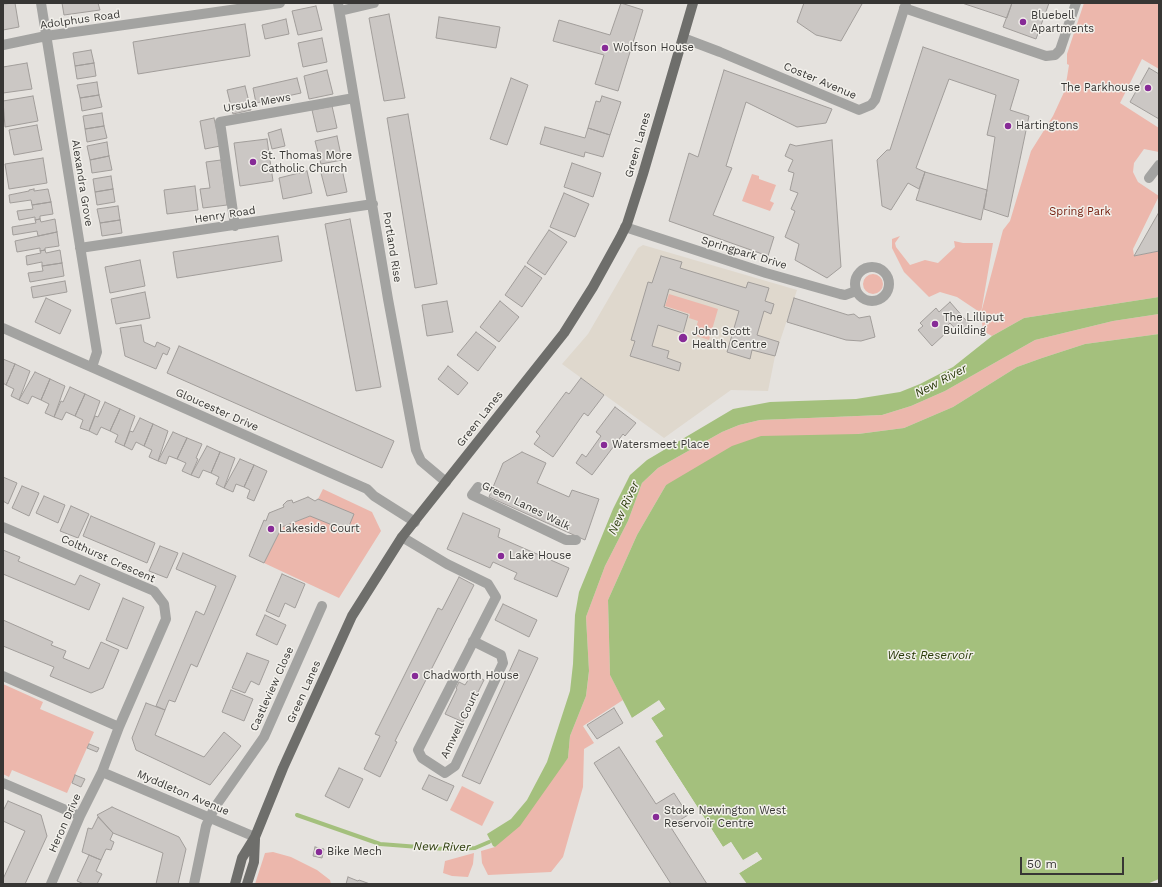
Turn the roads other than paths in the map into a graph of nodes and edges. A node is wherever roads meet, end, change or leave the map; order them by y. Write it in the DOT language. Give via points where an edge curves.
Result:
graph roads {
  1 [pos="40,3"];
  2 [pos="280,3"];
  3 [pos="374,3"];
  4 [pos="693,3"];
  5 [pos="1076,3"];
  6 [pos="905,6"];
  7 [pos="339,7"];
  8 [pos="46,36"];
  9 [pos="683,38"];
  10 [pos="3,45"];
  11 [pos="354,98"];
  12 [pos="1159,165"];
  13 [pos="1148,178"];
  14 [pos="373,204"];
  15 [pos="235,226"];
  16 [pos="625,227"];
  17 [pos="80,248"];
  18 [pos="856,291"];
  19 [pos="3,328"];
  20 [pos="92,367"];
  21 [pos="446,482"];
  22 [pos="478,487"];
  23 [pos="415,522"];
  24 [pos="3,527"];
  25 [pos="402,537"];
  26 [pos="576,540"];
  27 [pos="322,606"];
  28 [pos="473,641"];
  29 [pos="3,676"];
  30 [pos="119,727"];
  31 [pos="102,772"];
  32 [pos="3,782"];
  33 [pos="80,816"];
  34 [pos="210,817"];
  35 [pos="255,837"];
  36 [pos="51,884"];
  37 [pos="194,884"];
  38 [pos="235,884"];
  39 [pos="247,884"];
  1 -- 8 [label="street, Alexandra Grove"];
  2 -- 8 [label="street, Adolphus Road"];
  3 -- 7 [label="street"];
  4 -- 9 [label="main road, Green Lanes"];
  5 -- 6 [label="street" via="1060,50 1055,55 1046,56"];
  6 -- 9 [label="street, Coster Avenue" via="878,90 871,105 859,110"];
  7 -- 11 [label="street, Portland Rise"];
  8 -- 10 [label="street, Adolphus Road"];
  8 -- 17 [label="street, Alexandra Grove"];
  9 -- 16 [label="main road, Green Lanes"];
  11 -- 14 [label="street, Portland Rise"];
  11 -- 15 [label="street, Ursula Mews" via="220,122"];
  12 -- 13 [label="street"];
  14 -- 15 [label="street, Henry Road"];
  14 -- 21 [label="street, Portland Rise" via="416,450 421,461"];
  15 -- 17 [label="street, Henry Road"];
  16 -- 18 [label="street, Springpark Drive" via="840,294"];
  16 -- 21 [label="main road, Green Lanes" via="593,287 564,333"];
  17 -- 20 [label="street, Alexandra Grove" via="97,352"];
  19 -- 20 [label="street, Gloucester Drive"];
  20 -- 23 [label="street, Gloucester Drive" via="367,489"];
  21 -- 23 [label="main road, Green Lanes"];
  22 -- 26 [label="street, Green Lanes Walk" via="472,495 566,540"];
  23 -- 25 [label="main road, Green Lanes"];
  24 -- 30 [label="street, Colthurst Crescent" via="154,591 164,604 166,619"];
  25 -- 28 [label="street, Amwell Court" via="447,564 488,584 496,597"];
  25 -- 35 [label="main road, Green Lanes" via="352,616 283,768"];
  27 -- 34 [label="street, Castleview Close" via="264,737"];
  28 -- 28 [label="street, Amwell Court" via="418,750 422,758 445,773 455,766 503,663 501,655"];
  29 -- 30 [label="street"];
  30 -- 31 [label="street, Colthurst Crescent"];
  31 -- 33 [label="street, Heron Drive"];
  31 -- 34 [label="street, Myddleton Avenue"];
  32 -- 33 [label="street"];
  33 -- 36 [label="street, Heron Drive"];
  34 -- 35 [label="street, Myddleton Avenue"];
  34 -- 37 [label="street, Castleview Close"];
  35 -- 38 [label="main road, Green Lanes" via="242,858"];
  35 -- 39 [label="main road, Green Lanes" via="254,862"];
}
